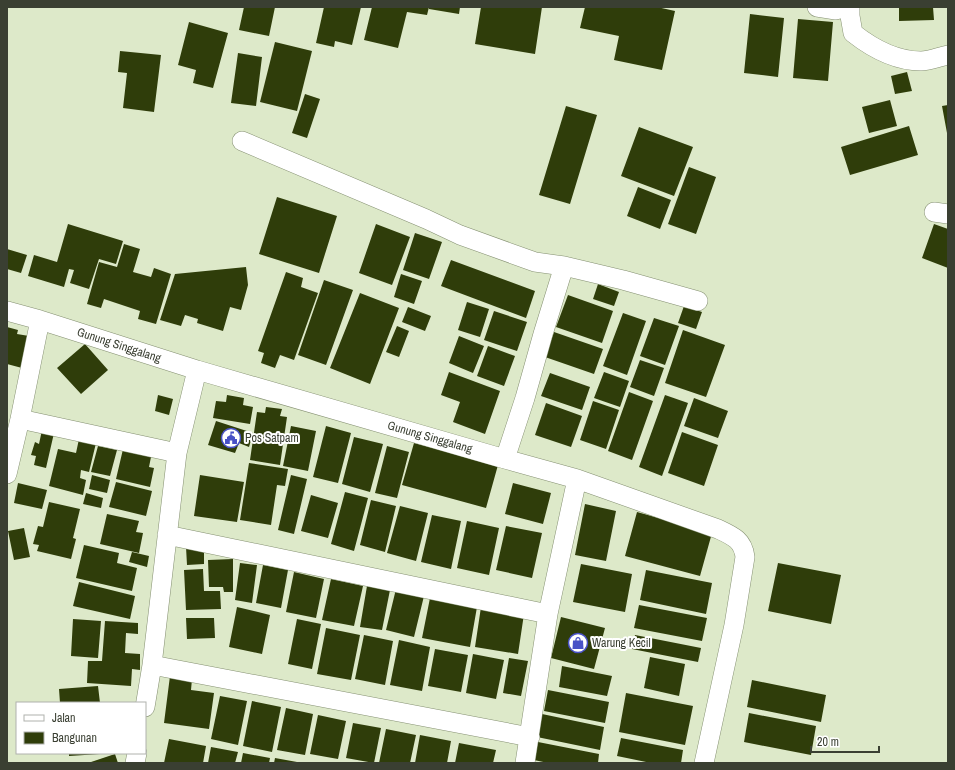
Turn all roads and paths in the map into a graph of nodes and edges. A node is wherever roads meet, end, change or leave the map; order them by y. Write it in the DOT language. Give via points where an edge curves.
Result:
graph roads {
  1 [pos="817,7"];
  2 [pos="846,7"];
  3 [pos="850,7"];
  4 [pos="948,56"];
  5 [pos="242,141"];
  6 [pos="564,266"];
  7 [pos="698,301"];
  8 [pos="7,311"];
  9 [pos="40,320"];
  10 [pos="197,370"];
  11 [pos="20,419"];
  12 [pos="177,453"];
  13 [pos="505,459"];
  14 [pos="7,474"];
  15 [pos="577,479"];
  16 [pos="167,535"];
  17 [pos="548,614"];
  18 [pos="152,665"];
  19 [pos="146,702"];
  20 [pos="530,737"];
  21 [pos="525,763"];
  22 [pos="704,763"];
  1 -- 2 [label="street" via="836,10"];
  3 -- 4 [label="street" via="853,33 884,53 922,62"];
  5 -- 6 [label="street" via="460,235 535,262"];
  6 -- 7 [label="street"];
  6 -- 13 [label="street"];
  8 -- 9 [label="street, Gunung Singgalang"];
  9 -- 10 [label="street, Gunung Singgalang"];
  9 -- 11 [label="street"];
  10 -- 12 [label="street"];
  10 -- 13 [label="street, Gunung Singgalang"];
  11 -- 12 [label="street"];
  11 -- 14 [label="street"];
  12 -- 16 [label="street"];
  13 -- 15 [label="street, Gunung Singgalang"];
  15 -- 17 [label="street"];
  15 -- 22 [label="street, Gunung Singgalang" via="718,529 736,538 744,548 745,557 734,625"];
  16 -- 17 [label="street"];
  16 -- 18 [label="street"];
  17 -- 20 [label="street"];
  18 -- 19 [label="street"];
  18 -- 20 [label="street"];
  20 -- 21 [label="street"];
}
